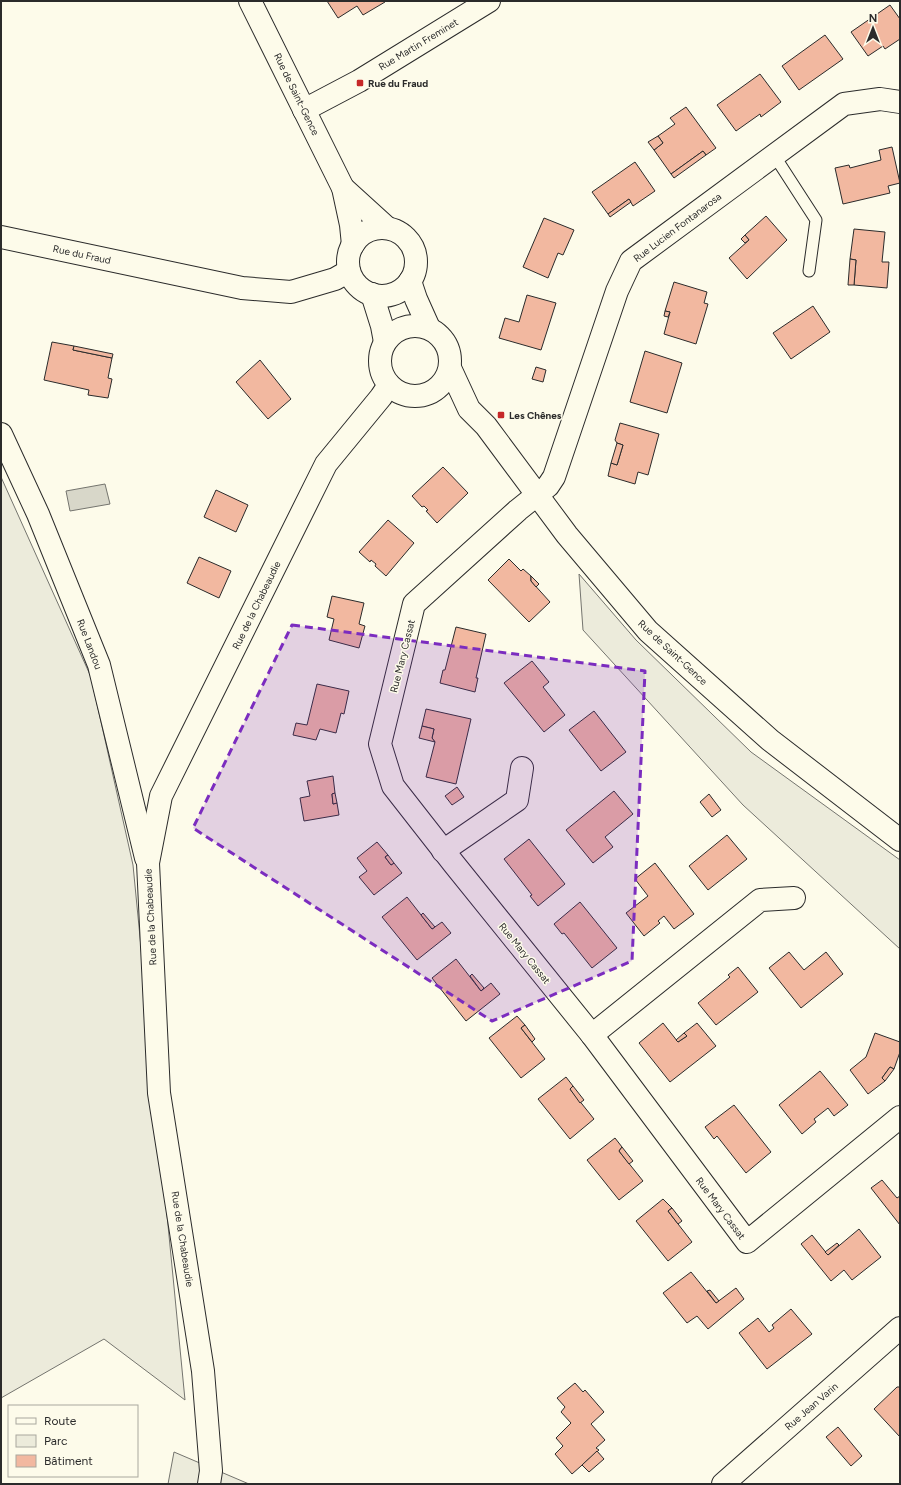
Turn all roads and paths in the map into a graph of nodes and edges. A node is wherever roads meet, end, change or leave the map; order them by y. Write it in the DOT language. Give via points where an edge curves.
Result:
graph roads {
  1 [pos="250,1"];
  2 [pos="489,1"];
  3 [pos="900,102"];
  4 [pos="304,110"];
  5 [pos="774,156"];
  6 [pos="343,188"];
  7 [pos="387,228"];
  8 [pos="1,238"];
  9 [pos="353,245"];
  10 [pos="349,271"];
  11 [pos="809,271"];
  12 [pos="410,281"];
  13 [pos="372,294"];
  14 [pos="429,328"];
  15 [pos="385,342"];
  16 [pos="450,368"];
  17 [pos="389,385"];
  18 [pos="425,394"];
  19 [pos="470,409"];
  20 [pos="1,434"];
  21 [pos="537,495"];
  22 [pos="522,768"];
  23 [pos="900,840"];
  24 [pos="443,852"];
  25 [pos="148,864"];
  26 [pos="794,898"];
  27 [pos="592,1035"];
  28 [pos="900,1117"];
  29 [pos="900,1328"];
  30 [pos="210,1484"];
  31 [pos="723,1484"];
  1 -- 4 [label="street, Rue de Saint-Gence"];
  2 -- 4 [label="street, Rue Martin Freminet" via="360,80"];
  3 -- 5 [label="street, Rue Lucien Fontanarosa" via="880,99 844,104"];
  4 -- 6 [label="street, Rue de Saint-Gence"];
  5 -- 11 [label="lane" via="816,220"];
  5 -- 21 [label="street, Rue Lucien Fontanarosa" via="631,261 617,290 554,477"];
  6 -- 7 [label="street, Rue de Saint-Gence"];
  6 -- 9 [label="street, Rue de Saint-Gence"];
  7 -- 9 [label="street" via="368,231"];
  7 -- 12 [label="street" via="398,231 408,238 414,248 415,271"];
  8 -- 10 [label="street, Rue du Fraud" via="242,288 291,292"];
  9 -- 10 [label="street" via="349,257"];
  10 -- 13 [label="street" via="354,281"];
  12 -- 13 [label="street" via="403,289 393,294"];
  12 -- 14 [label="street"];
  13 -- 15 [label="street"];
  14 -- 15 [label="street" via="416,325 404,327 393,333"];
  14 -- 16 [label="street" via="439,334 447,344"];
  15 -- 17 [label="street" via="380,364"];
  16 -- 18 [label="street" via="444,382"];
  16 -- 19 [label="street, Rue de Saint-Gence"];
  17 -- 18 [label="street" via="396,391 406,394"];
  17 -- 25 [label="street, Rue de la Chabeaudie" via="326,464 161,796"];
  18 -- 19 [label="street, Rue de Saint-Gence"];
  19 -- 21 [label="street, Rue de Saint-Gence" via="486,426"];
  20 -- 25 [label="street, Rue Landou" via="38,514 99,666"];
  21 -- 23 [label="street, Rue de Saint-Gence" via="648,631 770,740"];
  21 -- 24 [label="street, Rue Mary Cassat" via="414,604 380,744 393,786"];
  22 -- 24 [label="street" via="517,800"];
  24 -- 27 [label="street, Rue Mary Cassat"];
  25 -- 30 [label="street, Rue de la Chabeaudie" via="159,1093 203,1370"];
  26 -- 27 [label="street" via="760,900"];
  27 -- 28 [label="street, Rue Mary Cassat" via="746,1242"];
  29 -- 31 [label="street, Rue Jean Varin"];
}
